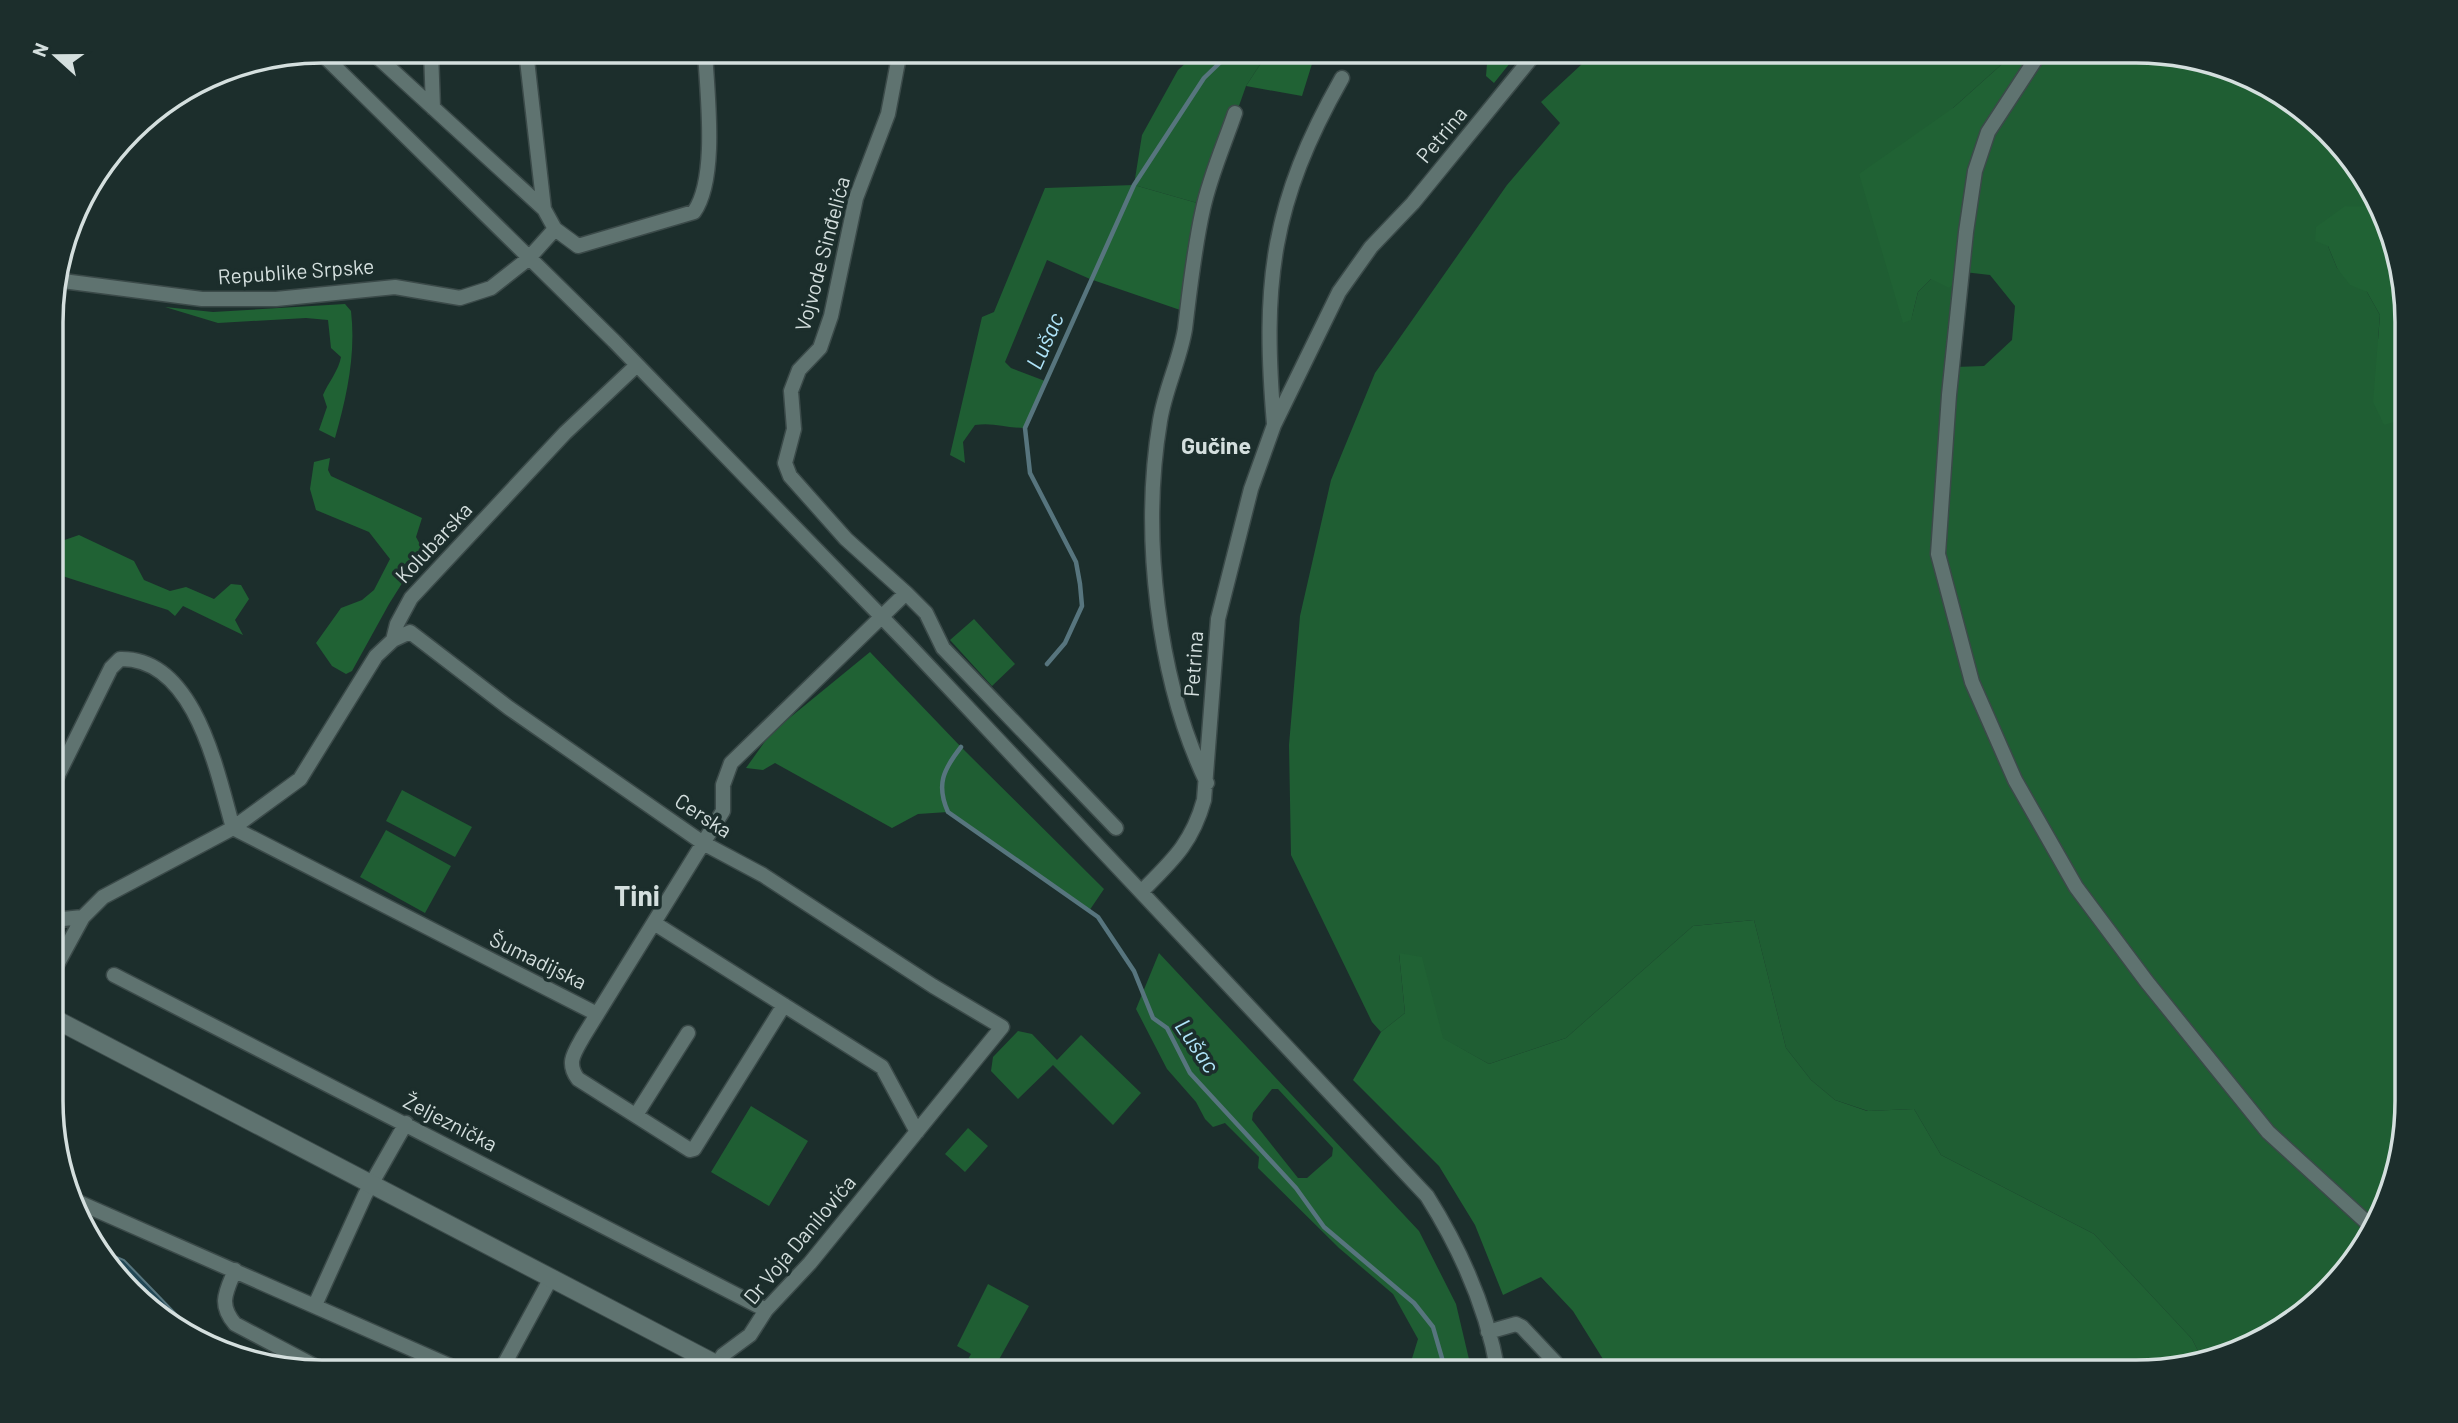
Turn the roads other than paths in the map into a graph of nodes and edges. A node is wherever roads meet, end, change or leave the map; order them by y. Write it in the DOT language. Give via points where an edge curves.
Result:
graph roads {
  1 [pos="331,63"];
  2 [pos="384,63"];
  3 [pos="431,63"];
  4 [pos="527,63"];
  5 [pos="705,63"];
  6 [pos="898,63"];
  7 [pos="1527,63"];
  8 [pos="2033,63"];
  9 [pos="1342,78"];
  10 [pos="433,108"];
  11 [pos="1235,113"];
  12 [pos="544,209"];
  13 [pos="555,229"];
  14 [pos="528,259"];
  15 [pos="66,281"];
  16 [pos="637,365"];
  17 [pos="1274,425"];
  18 [pos="906,593"];
  19 [pos="881,617"];
  20 [pos="393,640"];
  21 [pos="63,765"];
  22 [pos="1207,784"];
  23 [pos="233,828"];
  24 [pos="1116,828"];
  25 [pos="703,843"];
  26 [pos="1142,891"];
  27 [pos="83,917"];
  28 [pos="63,919"];
  29 [pos="654,923"];
  30 [pos="63,954"];
  31 [pos="114,975"];
  32 [pos="784,1005"];
  33 [pos="597,1014"];
  34 [pos="63,1023"];
  35 [pos="1002,1027"];
  36 [pos="688,1033"];
  37 [pos="636,1115"];
  38 [pos="406,1123"];
  39 [pos="918,1132"];
  40 [pos="371,1184"];
  41 [pos="85,1205"];
  42 [pos="92,1208"];
  43 [pos="89,1214"];
  44 [pos="2366,1219"];
  45 [pos="235,1270"];
  46 [pos="551,1278"];
  47 [pos="315,1305"];
  48 [pos="766,1310"];
  49 [pos="1488,1332"];
  50 [pos="301,1359"];
  51 [pos="437,1360"];
  52 [pos="507,1360"];
  53 [pos="702,1360"];
  54 [pos="722,1360"];
  55 [pos="1495,1360"];
  56 [pos="1551,1360"];
  1 -- 14 [label="street"];
  2 -- 10 [label="street"];
  3 -- 10 [label="street"];
  4 -- 12 [label="street"];
  5 -- 13 [label="street" via="707,162 702,201 694,212 578,246"];
  6 -- 18 [label="street, Vojvode Sinđelića" via="888,114 856,198 831,316 820,348 799,370 791,391 794,429 785,463 790,476 846,539"];
  7 -- 17 [label="street, Petrina" via="1413,203 1371,247 1339,292"];
  8 -- 44 [label="street" via="1988,132 1975,171 1949,396 1938,554 1972,681 2015,780 2076,887 2268,1132"];
  9 -- 17 [label="street, Petrina" via="1315,124 1280,225 1270,277 1268,331"];
  10 -- 12 [label="street"];
  11 -- 22 [label="street" via="1204,205 1184,330 1160,417 1153,467 1161,619 1181,714"];
  12 -- 13 [label="street"];
  13 -- 14 [label="street, Republike Srpske"];
  14 -- 15 [label="street, Republike Srpske" via="491,288 460,298 395,287 276,299 202,299"];
  14 -- 16 [label="street"];
  16 -- 19 [label="street"];
  16 -- 20 [label="street, Kolubarska" via="565,433 411,598"];
  17 -- 22 [label="street, Petrina" via="1251,489 1218,619"];
  18 -- 19 [label="street"];
  18 -- 24 [label="street" via="926,613 943,648"];
  19 -- 25 [label="street" via="731,763 723,785 723,811"];
  19 -- 26 [label="street"];
  20 -- 23 [label="street, Kolubarska" via="376,656 300,779"];
  20 -- 25 [label="street, Cerska" via="410,632 509,708"];
  21 -- 23 [label="street" via="111,668 120,659 133,659 159,670 184,692 200,724"];
  22 -- 26 [label="street, Petrina" via="1198,822 1184,849"];
  23 -- 27 [label="street, Kolubarska" via="103,897"];
  23 -- 33 [label="street, Šumadijska"];
  25 -- 29 [label="street"];
  25 -- 35 [label="street, Cerska"];
  26 -- 49 [label="street" via="1427,1196 1454,1239"];
  27 -- 28 [label="street"];
  27 -- 30 [label="street, Kolubarska"];
  29 -- 32 [label="street"];
  29 -- 33 [label="street"];
  31 -- 38 [label="street, Željeznička"];
  32 -- 37 [label="street, Šumadijska" via="694,1149"];
  32 -- 39 [label="street" via="882,1067"];
  33 -- 37 [label="street, Šumadijska" via="571,1058 570,1069 578,1079"];
  34 -- 40 [label="street"];
  35 -- 39 [label="street, Dr Voja Danilovića"];
  36 -- 37 [label="street"];
  38 -- 40 [label="street"];
  38 -- 48 [label="street, Željeznička"];
  39 -- 48 [label="street, Dr Voja Danilovića"];
  40 -- 46 [label="street"];
  40 -- 47 [label="street"];
  41 -- 42 [label="street"];
  42 -- 43 [label="street"];
  42 -- 45 [label="street"];
  45 -- 47 [label="street"];
  45 -- 50 [label="street" via="223,1300 227,1315"];
  46 -- 52 [label="street"];
  46 -- 53 [label="street"];
  47 -- 51 [label="street"];
  48 -- 54 [label="street, Dr Voja Danilovića" via="750,1335"];
  49 -- 55 [label="street"];
  49 -- 56 [label="street" via="1516,1324"];
}
